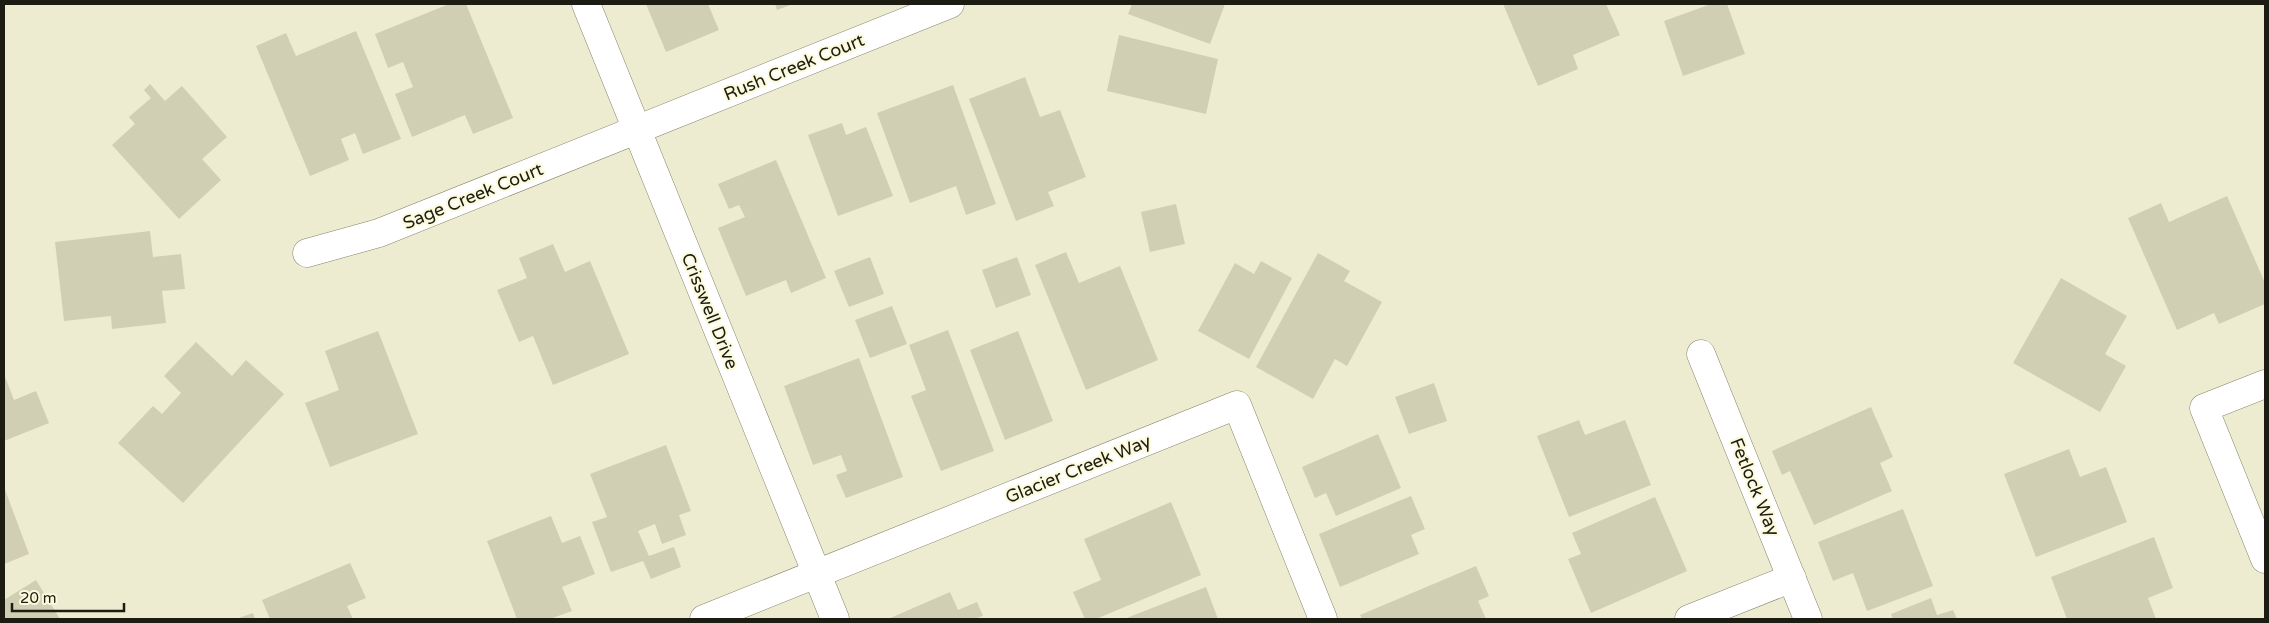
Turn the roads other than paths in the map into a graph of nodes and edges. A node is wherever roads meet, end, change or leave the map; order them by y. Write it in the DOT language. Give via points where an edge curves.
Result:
graph roads {
  1 [pos="586,4"];
  2 [pos="950,4"];
  3 [pos="637,130"];
  4 [pos="307,253"];
  5 [pos="1701,354"];
  6 [pos="2265,384"];
  7 [pos="2265,559"];
  8 [pos="816,574"];
  9 [pos="1792,578"];
  10 [pos="704,619"];
  11 [pos="834,619"];
  12 [pos="1323,619"];
  13 [pos="1689,619"];
  14 [pos="1808,619"];
  1 -- 3 [label="street, Crisswell Drive"];
  2 -- 3 [label="street, Rush Creek Court"];
  3 -- 4 [label="street, Sage Creek Court" via="379,233"];
  3 -- 8 [label="street, Crisswell Drive"];
  5 -- 9 [label="street, Fetlock Way"];
  6 -- 7 [label="street" via="2204,408"];
  8 -- 10 [label="street, Glacier Creek Way"];
  8 -- 11 [label="street, Crisswell Drive"];
  8 -- 12 [label="street, Glacier Creek Way" via="1237,405"];
  9 -- 13 [label="street"];
  9 -- 14 [label="street, Fetlock Way"];
}
